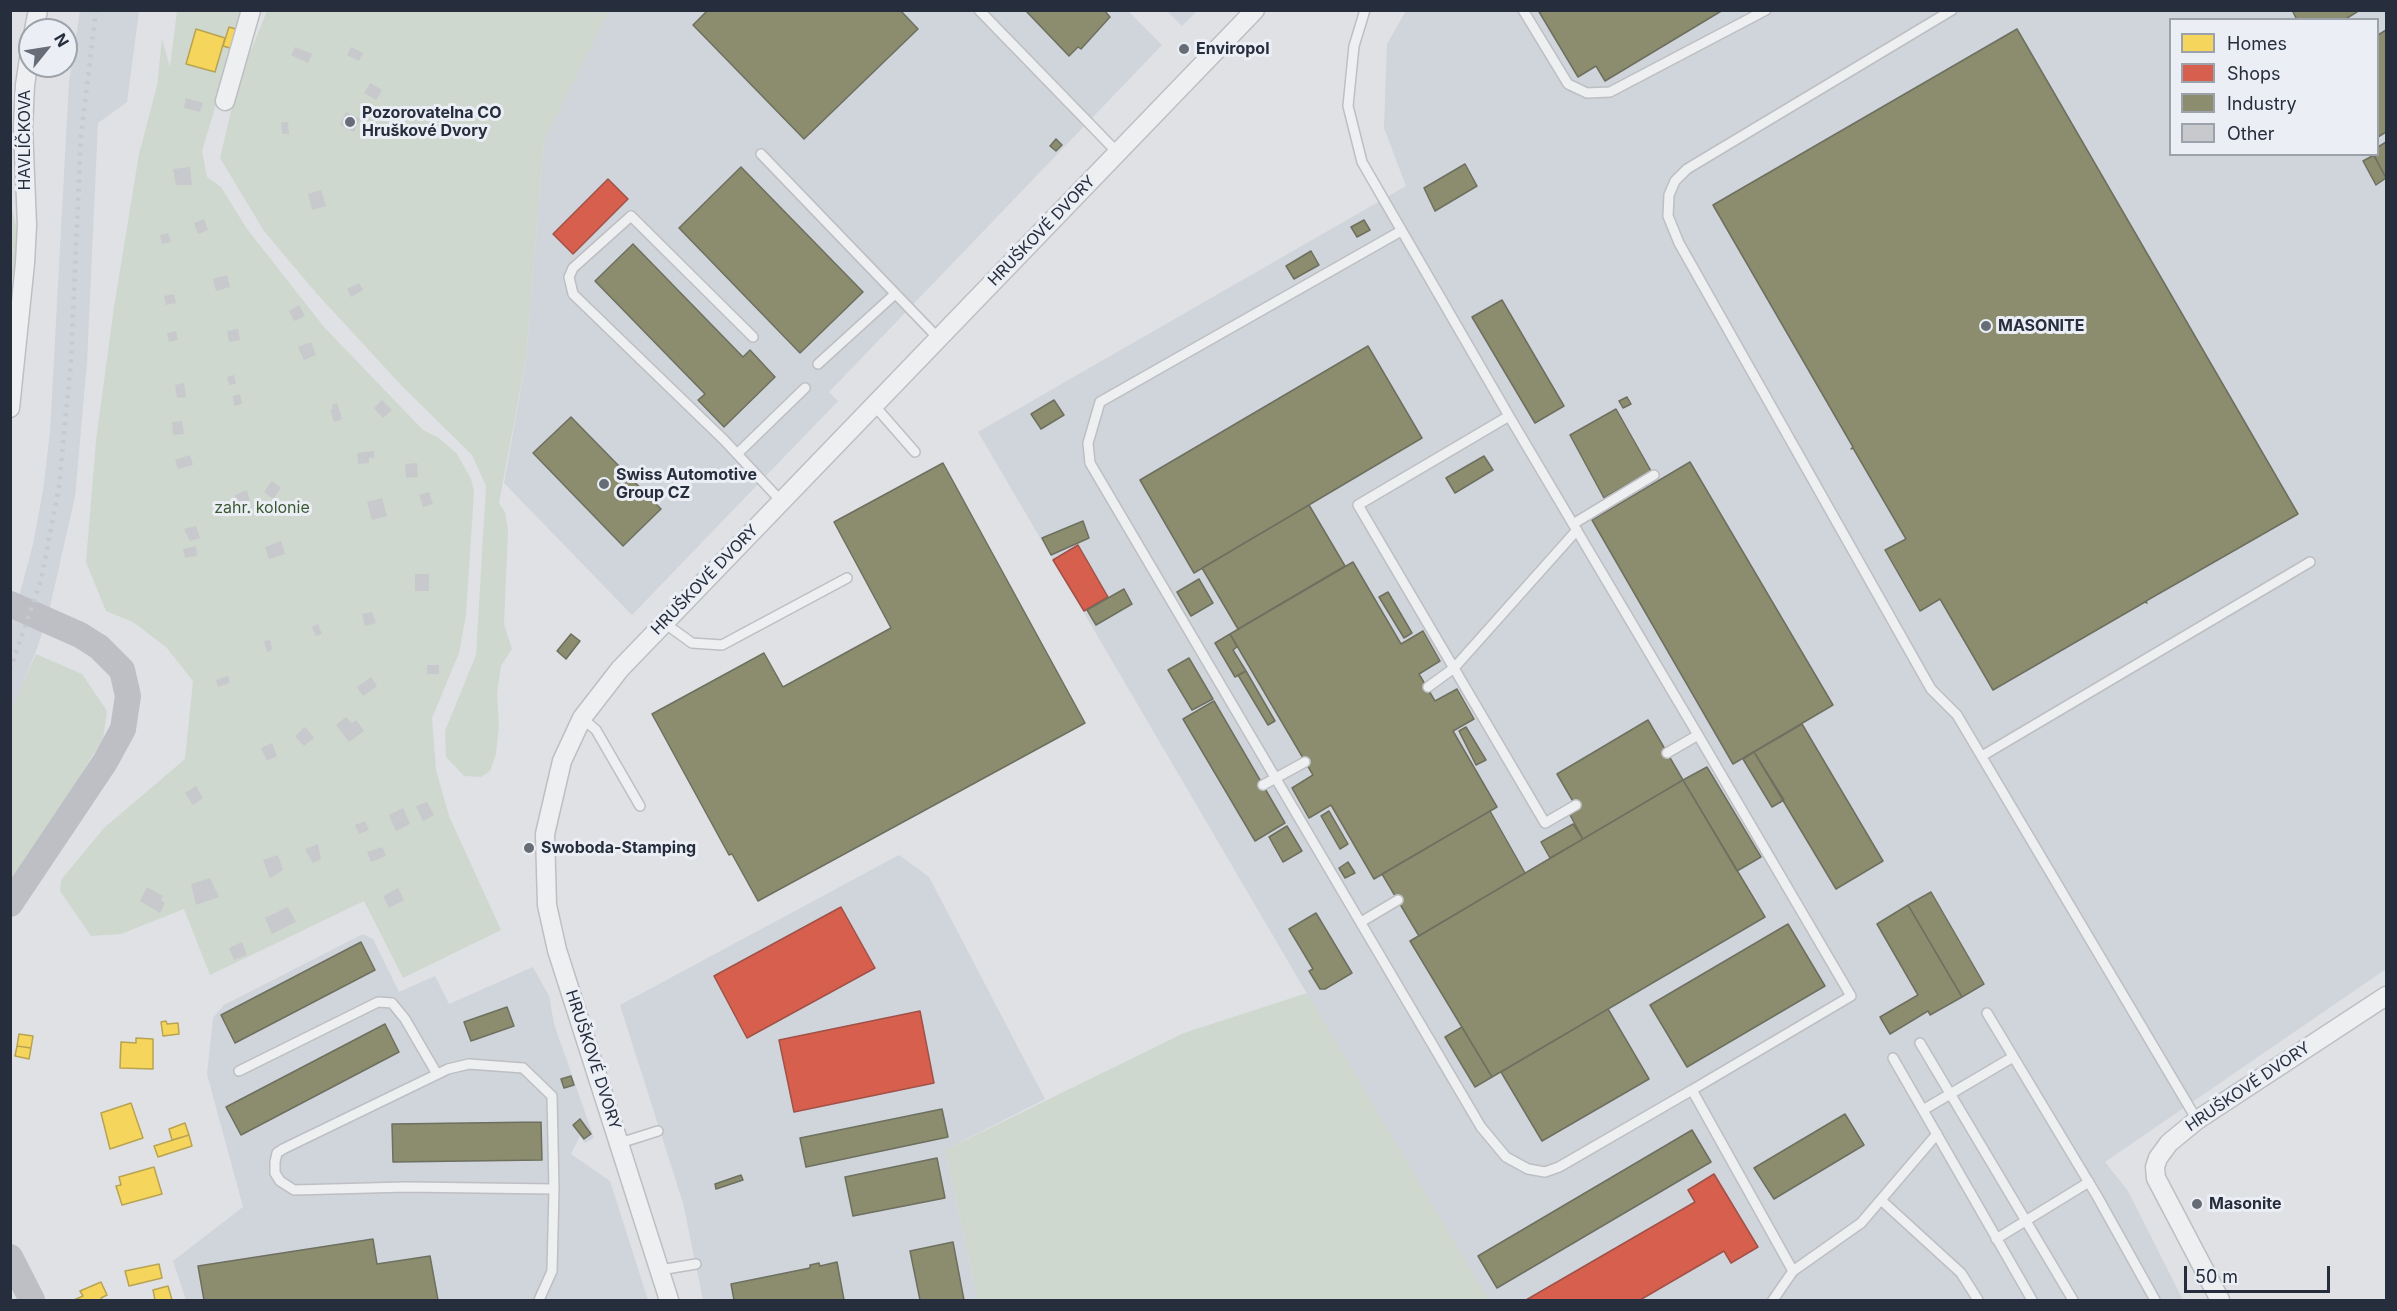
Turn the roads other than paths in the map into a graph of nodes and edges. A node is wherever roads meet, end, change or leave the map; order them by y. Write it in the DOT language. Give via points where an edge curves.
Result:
graph roads {
  1 [pos="251,10"];
  2 [pos="979,10"];
  3 [pos="1255,10"];
  4 [pos="1365,10"];
  5 [pos="1523,10"];
  6 [pos="1766,10"];
  7 [pos="1952,10"];
  8 [pos="26,78"];
  9 [pos="225,101"];
  10 [pos="1117,152"];
  11 [pos="761,154"];
  12 [pos="1401,231"];
  13 [pos="895,294"];
  14 [pos="753,337"];
  15 [pos="939,339"];
  16 [pos="818,364"];
  17 [pos="805,388"];
  18 [pos="873,404"];
  19 [pos="10,408"];
  20 [pos="1509,416"];
  21 [pos="915,452"];
  22 [pos="737,454"];
  23 [pos="1654,475"];
  24 [pos="781,501"];
  25 [pos="1575,527"];
  26 [pos="2310,562"];
  27 [pos="847,578"];
  28 [pos="10,604"];
  29 [pos="663,622"];
  30 [pos="1454,668"];
  31 [pos="1428,687"];
  32 [pos="582,718"];
  33 [pos="1698,735"];
  34 [pos="1667,753"];
  35 [pos="1982,756"];
  36 [pos="1305,762"];
  37 [pos="1276,777"];
  38 [pos="1263,785"];
  39 [pos="640,806"];
  40 [pos="1576,806"];
  41 [pos="1398,900"];
  42 [pos="10,904"];
  43 [pos="1361,922"];
  44 [pos="2386,996"];
  45 [pos="1987,1013"];
  46 [pos="1920,1043"];
  47 [pos="2013,1057"];
  48 [pos="1893,1058"];
  49 [pos="239,1071"];
  50 [pos="437,1074"];
  51 [pos="1692,1090"];
  52 [pos="1951,1094"];
  53 [pos="1923,1110"];
  54 [pos="2197,1120"];
  55 [pos="658,1131"];
  56 [pos="1937,1134"];
  57 [pos="620,1143"];
  58 [pos="2089,1182"];
  59 [pos="554,1189"];
  60 [pos="1881,1200"];
  61 [pos="2026,1221"];
  62 [pos="1996,1239"];
  63 [pos="10,1257"];
  64 [pos="696,1264"];
  65 [pos="660,1270"];
  66 [pos="1793,1271"];
  67 [pos="32,1300"];
  68 [pos="539,1300"];
  69 [pos="669,1300"];
  70 [pos="1773,1300"];
  71 [pos="1978,1300"];
  72 [pos="2032,1300"];
  73 [pos="2073,1300"];
  74 [pos="2156,1300"];
  75 [pos="2220,1300"];
  1 -- 9 [label="street"];
  2 -- 10 [label="lane"];
  3 -- 10 [label="street, HRUŠKOVÉ DVORY"];
  4 -- 12 [label="lane" via="1354,46 1348,106 1362,162"];
  5 -- 6 [label="lane" via="1568,84 1587,93 1610,92"];
  7 -- 35 [label="lane" via="1687,169 1669,195 1668,216 1679,243 1931,689 1957,715"];
  8 -- 19 [label="street, HAVLÍČKOVA" via="23,127 27,225"];
  10 -- 15 [label="street, HRUŠKOVÉ DVORY"];
  11 -- 13 [label="lane"];
  12 -- 20 [label="lane"];
  12 -- 37 [label="lane" via="1100,402 1088,443 1090,463"];
  13 -- 15 [label="lane"];
  13 -- 16 [label="lane"];
  14 -- 22 [label="lane" via="631,216 573,268 569,277 573,294"];
  15 -- 18 [label="street, HRUŠKOVÉ DVORY"];
  17 -- 22 [label="lane"];
  18 -- 21 [label="lane"];
  18 -- 24 [label="street, HRUŠKOVÉ DVORY"];
  20 -- 25 [label="lane"];
  20 -- 30 [label="lane" via="1358,505"];
  22 -- 24 [label="lane"];
  23 -- 25 [label="lane"];
  24 -- 29 [label="street, HRUŠKOVÉ DVORY"];
  25 -- 30 [label="lane"];
  25 -- 33 [label="lane"];
  26 -- 35 [label="lane"];
  27 -- 29 [label="lane" via="722,645 692,643"];
  28 -- 42 [label="street" via="99,647 122,670 128,696 123,729 105,762"];
  29 -- 32 [label="street, HRUŠKOVÉ DVORY" via="603,688"];
  30 -- 31 [label="lane"];
  30 -- 40 [label="lane" via="1545,823"];
  32 -- 39 [label="lane" via="596,730"];
  32 -- 57 [label="street, HRUŠKOVÉ DVORY" via="562,761 552,798 545,834 545,883 557,950"];
  33 -- 34 [label="lane"];
  33 -- 51 [label="lane" via="1851,996"];
  35 -- 54 [label="lane"];
  36 -- 37 [label="lane"];
  37 -- 38 [label="lane"];
  37 -- 43 [label="lane"];
  41 -- 43 [label="lane"];
  43 -- 51 [label="lane" via="1481,1127 1506,1157 1528,1169 1545,1172 1559,1167"];
  44 -- 54 [label="street, HRUŠKOVÉ DVORY"];
  45 -- 47 [label="lane"];
  46 -- 52 [label="lane"];
  47 -- 52 [label="lane"];
  47 -- 58 [label="lane"];
  48 -- 53 [label="lane"];
  49 -- 50 [label="lane" via="378,1002 392,1003"];
  50 -- 59 [label="lane" via="469,1064 505,1065 523,1068 546,1090 552,1096"];
  50 -- 59 [label="lane" via="277,1153 275,1173 280,1181 294,1190 308,1191 406,1187"];
  51 -- 66 [label="lane"];
  52 -- 53 [label="lane"];
  52 -- 61 [label="lane"];
  53 -- 56 [label="lane"];
  54 -- 75 [label="street, HRUŠKOVÉ DVORY" via="2169,1143 2158,1158 2156,1178"];
  55 -- 57 [label="lane"];
  56 -- 60 [label="lane"];
  56 -- 62 [label="lane"];
  57 -- 65 [label="street, HRUŠKOVÉ DVORY"];
  58 -- 61 [label="lane"];
  58 -- 74 [label="lane"];
  59 -- 68 [label="lane" via="552,1271"];
  60 -- 66 [label="lane" via="1861,1223"];
  60 -- 71 [label="lane" via="1961,1273"];
  61 -- 62 [label="lane"];
  61 -- 73 [label="lane"];
  62 -- 72 [label="lane"];
  63 -- 67 [label="street"];
  64 -- 65 [label="lane"];
  65 -- 69 [label="street, HRUŠKOVÉ DVORY"];
  66 -- 70 [label="lane"];
}
